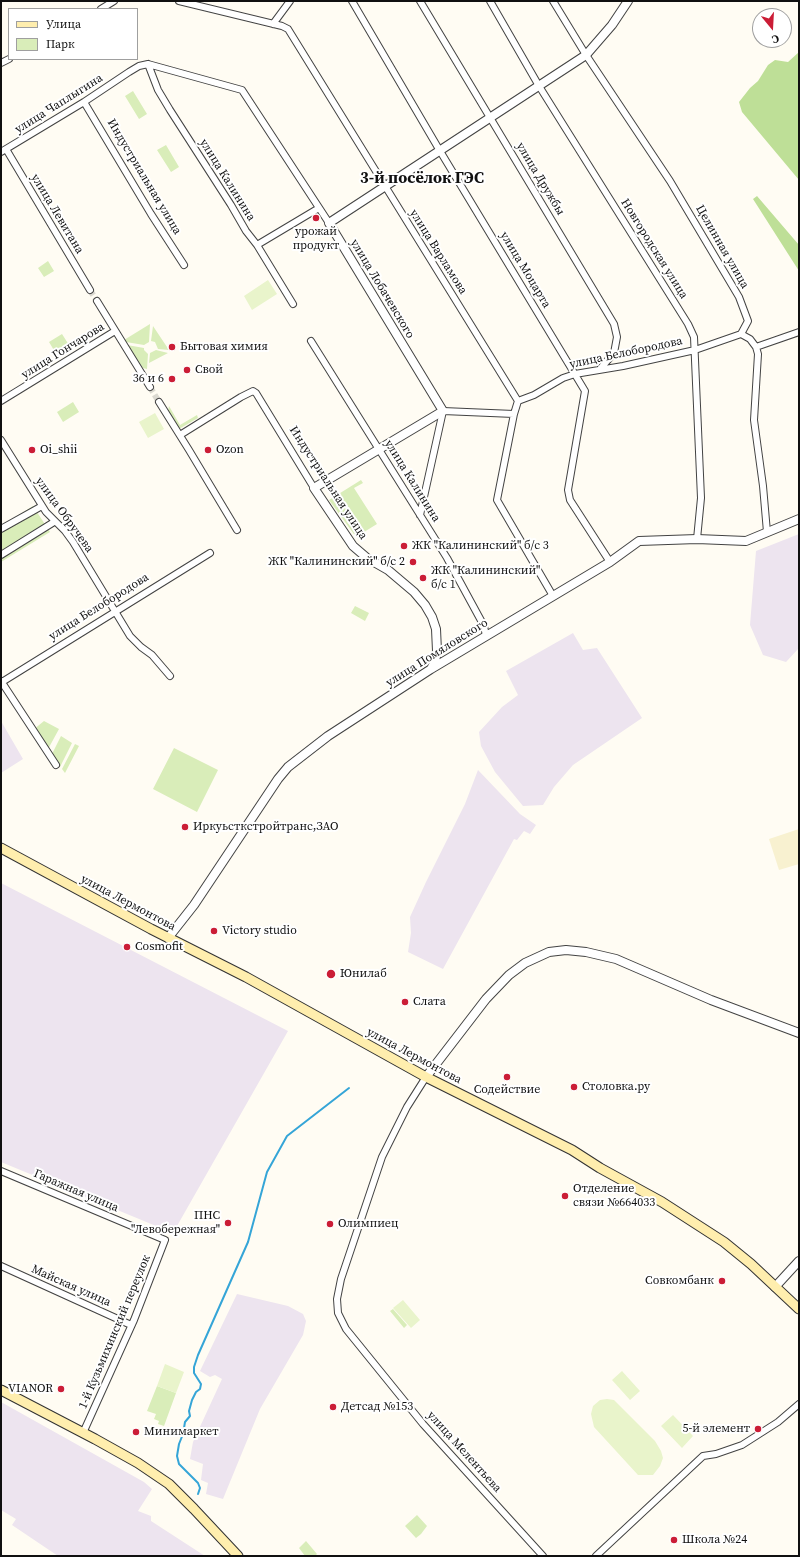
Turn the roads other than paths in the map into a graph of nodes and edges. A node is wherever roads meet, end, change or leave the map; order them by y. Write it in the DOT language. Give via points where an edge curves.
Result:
graph roads {
  1 [pos="114,1"];
  2 [pos="179,1"];
  3 [pos="290,1"];
  4 [pos="352,1"];
  5 [pos="420,1"];
  6 [pos="490,1"];
  7 [pos="553,1"];
  8 [pos="628,1"];
  9 [pos="103,8"];
  10 [pos="274,24"];
  11 [pos="586,55"];
  12 [pos="148,64"];
  13 [pos="539,86"];
  14 [pos="84,102"];
  15 [pos="490,117"];
  16 [pos="4,151"];
  17 [pos="440,151"];
  18 [pos="385,187"];
  19 [pos="319,208"];
  20 [pos="329,223"];
  21 [pos="257,245"];
  22 [pos="184,265"];
  23 [pos="90,290"];
  24 [pos="97,301"];
  25 [pos="293,304"];
  26 [pos="115,331"];
  27 [pos="799,332"];
  28 [pos="741,334"];
  29 [pos="311,341"];
  30 [pos="756,347"];
  31 [pos="695,350"];
  32 [pos="600,369"];
  33 [pos="575,374"];
  34 [pos="150,387"];
  35 [pos="518,400"];
  36 [pos="1,401"];
  37 [pos="159,402"];
  38 [pos="443,411"];
  39 [pos="514,414"];
  40 [pos="180,435"];
  41 [pos="1,440"];
  42 [pos="380,449"];
  43 [pos="314,488"];
  44 [pos="42,506"];
  45 [pos="420,516"];
  46 [pos="799,518"];
  47 [pos="54,522"];
  48 [pos="1,529"];
  49 [pos="237,530"];
  50 [pos="767,532"];
  51 [pos="697,539"];
  52 [pos="210,553"];
  53 [pos="1,555"];
  54 [pos="610,562"];
  55 [pos="553,596"];
  56 [pos="115,612"];
  57 [pos="486,636"];
  58 [pos="431,669"];
  59 [pos="170,676"];
  60 [pos="1,682"];
  61 [pos="56,765"];
  62 [pos="1,848"];
  63 [pos="168,938"];
  64 [pos="799,1033"];
  65 [pos="426,1077"];
  66 [pos="1,1171"];
  67 [pos="165,1240"];
  68 [pos="799,1260"];
  69 [pos="1,1266"];
  70 [pos="775,1287"];
  71 [pos="799,1309"];
  72 [pos="131,1325"];
  73 [pos="1,1390"];
  74 [pos="799,1404"];
  75 [pos="83,1433"];
  76 [pos="238,1556"];
  77 [pos="543,1556"];
  78 [pos="596,1556"];
  1 -- 9 [label="street"];
  2 -- 10 [label="street, улица Варламова"];
  3 -- 10 [label="street"];
  4 -- 17 [label="street, улица Моцарта"];
  5 -- 15 [label="street, улица Дружбы"];
  6 -- 13 [label="street, Новгородская улица"];
  7 -- 11 [label="street, Целинная улица"];
  8 -- 11 [label="street" via="612,25"];
  10 -- 18 [label="street, улица Варламова" via="288,29"];
  11 -- 13 [label="street"];
  11 -- 28 [label="street, Целинная улица" via="670,181 739,297 748,321"];
  12 -- 14 [label="street, улица Чаплыгина" via="128,72"];
  12 -- 19 [label="street, улица Лобачевского" via="242,90"];
  12 -- 21 [label="street, улица Калинина" via="158,90 170,110"];
  13 -- 15 [label="street"];
  13 -- 31 [label="street, Новгородская улица" via="688,324 694,337"];
  14 -- 16 [label="street, улица Чаплыгина"];
  14 -- 22 [label="street, Индустриальная улица"];
  15 -- 17 [label="street"];
  15 -- 32 [label="street, улица Дружбы" via="614,324 617,337 614,352"];
  16 -- 23 [label="street, улица Левитана"];
  17 -- 18 [label="street"];
  17 -- 33 [label="street, улица Моцарта"];
  18 -- 20 [label="street"];
  18 -- 35 [label="street, улица Варламова"];
  19 -- 20 [label="street, улица Лобачевского"];
  19 -- 21 [label="street"];
  20 -- 38 [label="street, улица Лобачевского"];
  21 -- 25 [label="street, улица Калинина"];
  24 -- 26 [label="street"];
  26 -- 34 [label="street"];
  26 -- 36 [label="street, улица Гончарова"];
  27 -- 30 [label="street"];
  28 -- 30 [label="street" via="750,339"];
  28 -- 31 [label="street, улица Белобородова"];
  29 -- 42 [label="street, улица Калинина"];
  30 -- 50 [label="street" via="759,360 754,420"];
  31 -- 32 [label="street, улица Белобородова"];
  31 -- 51 [label="street, Новгородская улица" via="701,498"];
  32 -- 33 [label="street, улица Белобородова"];
  33 -- 35 [label="street, улица Белобородова" via="534,395"];
  33 -- 54 [label="street, улица Моцарта" via="585,391 568,490 570,500"];
  35 -- 39 [label="street"];
  37 -- 40 [label="street"];
  38 -- 39 [label="street"];
  38 -- 42 [label="street"];
  38 -- 45 [label="street"];
  39 -- 55 [label="street" via="497,500"];
  40 -- 43 [label="street, Индустриальная улица" via="253,391"];
  40 -- 49 [label="street"];
  41 -- 44 [label="street, улица Обручева"];
  42 -- 43 [label="street"];
  42 -- 45 [label="street, улица Калинина"];
  43 -- 58 [label="street, Индустриальная улица" via="353,546 388,570 425,605 436,629 435,661"];
  44 -- 47 [label="street, улица Обручева"];
  44 -- 48 [label="street"];
  45 -- 57 [label="street, улица Калинина" via="447,558 484,626"];
  46 -- 50 [label="street, улица Помяловского"];
  47 -- 53 [label="street"];
  47 -- 56 [label="street, улица Обручева" via="69,537"];
  50 -- 51 [label="street, улица Помяловского" via="746,541"];
  51 -- 54 [label="street, улица Помяловского" via="642,540"];
  52 -- 56 [label="street, улица Белобородова"];
  54 -- 55 [label="street, улица Помяловского"];
  55 -- 57 [label="street, улица Помяловского"];
  56 -- 59 [label="street, улица Обручева" via="130,636 152,655"];
  56 -- 60 [label="street, улица Белобородова"];
  57 -- 58 [label="street, улица Помяловского"];
  58 -- 63 [label="street, улица Помяловского" via="328,736 288,767 194,906"];
  60 -- 61 [label="street"];
  62 -- 63 [label="main road, улица Лермонтова"];
  63 -- 65 [label="main road, улица Лермонтова" via="246,977"];
  64 -- 65 [label="street" via="711,1000 616,959 566,950 550,952 525,963 509,975 486,1000"];
  65 -- 70 [label="main road, улица Лермонтова" via="572,1150 662,1202 724,1242"];
  65 -- 77 [label="street, улица Мелентьева" via="407,1107 382,1157 341,1280 337,1299 338,1313 346,1329 423,1424"];
  66 -- 67 [label="street, Гаражная улица"];
  67 -- 72 [label="street, 1-й Кузьмихинский переулок"];
  68 -- 70 [label="street"];
  69 -- 72 [label="street, Майская улица"];
  70 -- 71 [label="main road, улица Лермонтова"];
  72 -- 75 [label="street, 1-й Кузьмихинский переулок"];
  73 -- 75 [label="main road"];
  74 -- 78 [label="street" via="778,1422 742,1445 703,1456"];
  75 -- 76 [label="main road" via="138,1463 169,1484"];
}
